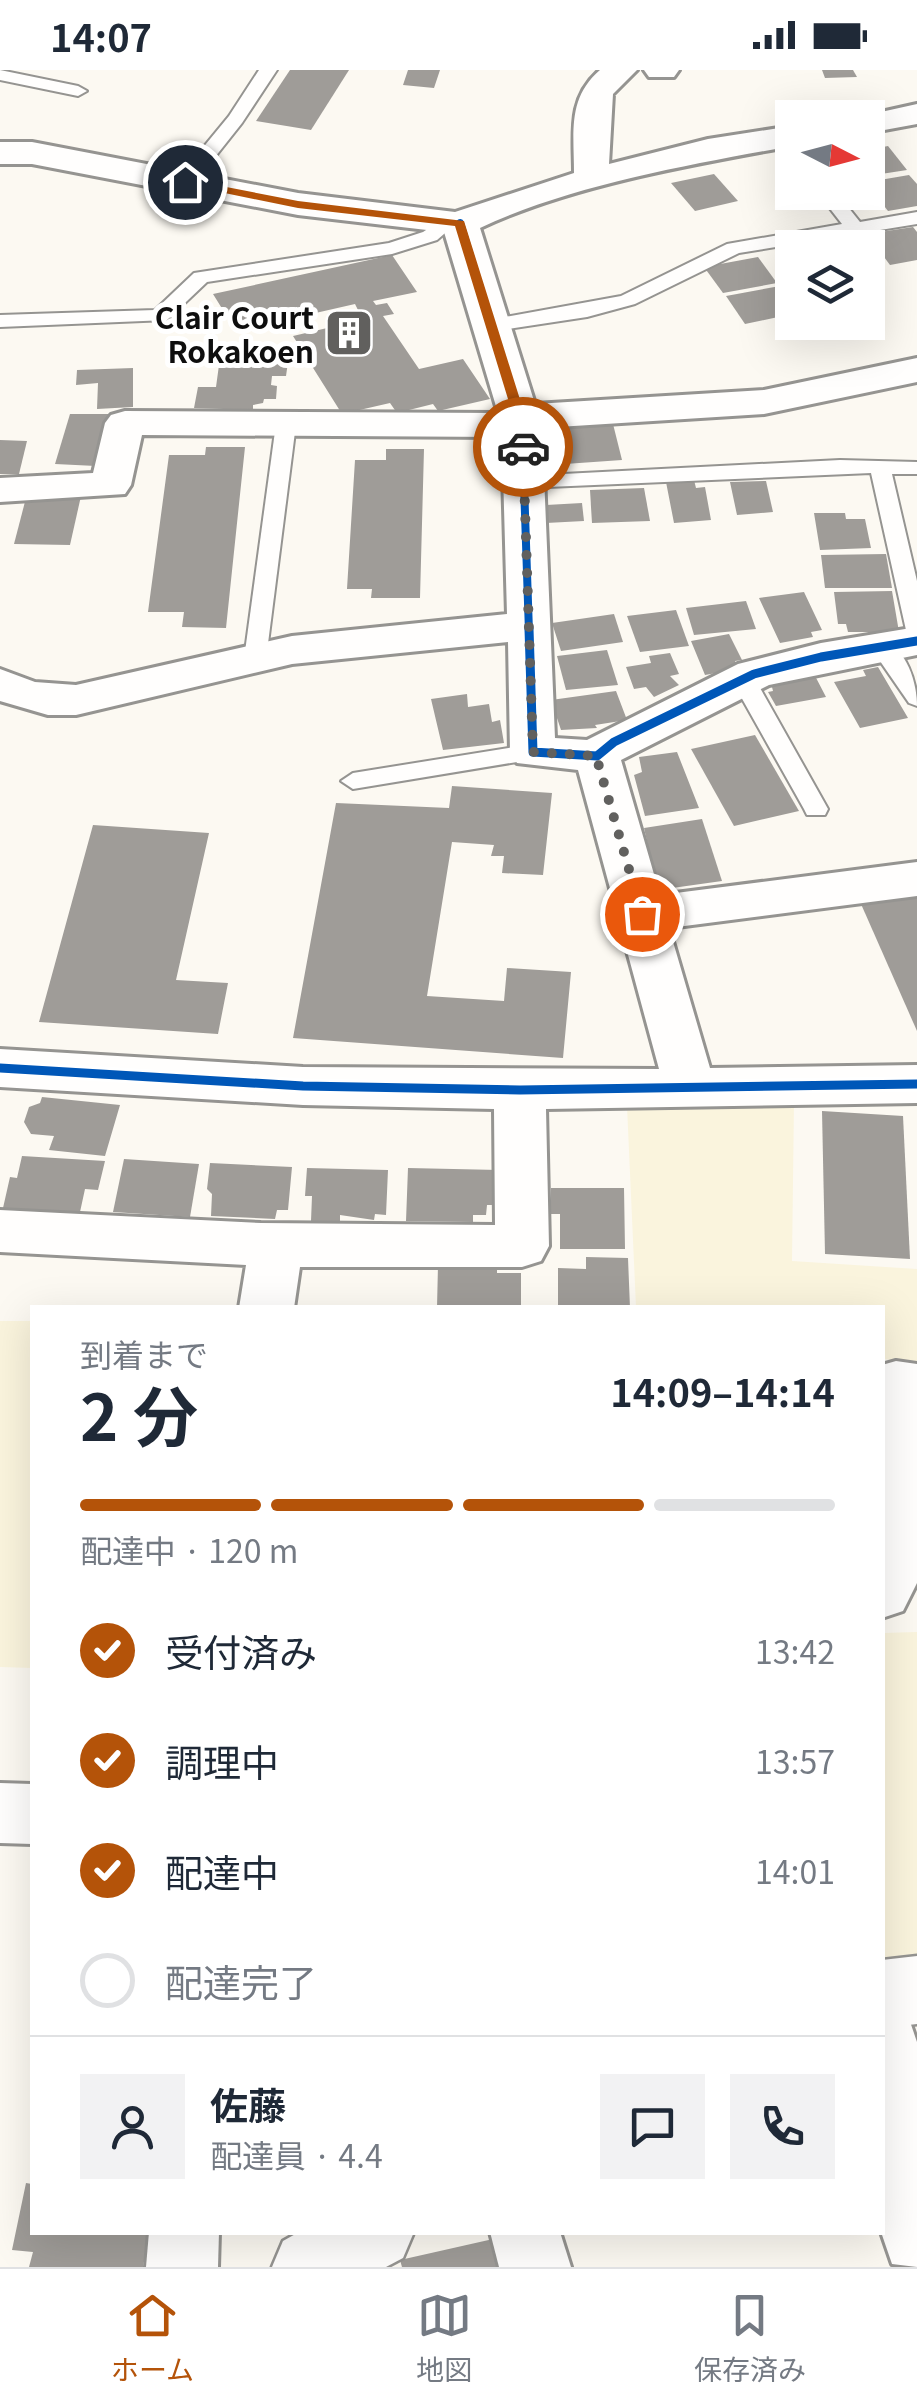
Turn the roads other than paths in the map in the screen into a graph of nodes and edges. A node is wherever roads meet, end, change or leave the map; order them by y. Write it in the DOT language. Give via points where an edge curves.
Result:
graph roads {
  1 [pos="268,70"];
  2 [pos="620,70"];
  3 [pos="0,75"];
  4 [pos="78,91"];
  5 [pos="917,114"];
  6 [pos="885,120"];
  7 [pos="775,143"];
  8 [pos="0,153"];
  9 [pos="592,179"];
  10 [pos="185,182"];
  11 [pos="841,210"];
  12 [pos="917,218"];
  13 [pos="455,222"];
  14 [pos="856,229"];
  15 [pos="0,321"];
  16 [pos="494,325"];
  17 [pos="917,370"];
  18 [pos="521,421"];
  19 [pos="286,424"];
  20 [pos="880,467"];
  21 [pos="917,468"];
  22 [pos="524,482"];
  23 [pos="0,490"];
  24 [pos="529,626"];
  25 [pos="905,640"];
  26 [pos="254,659"];
  27 [pos="744,679"];
  28 [pos="0,684"];
  29 [pos="917,698"];
  30 [pos="533,752"];
  31 [pos="596,756"];
  32 [pos="353,782"];
  33 [pos="816,809"];
  34 [pos="917,878"];
  35 [pos="642,914"];
  36 [pos="2,1074"];
  37 [pos="917,1084"];
  38 [pos="689,1085"];
  39 [pos="520,1090"];
  40 [pos="0,1231"];
  41 [pos="276,1246"];
  42 [pos="266,1305"];
  43 [pos="917,1387"];
  44 [pos="885,1586"];
  45 [pos="0,1813"];
  46 [pos="30,1814"];
  47 [pos="917,1990"];
  48 [pos="885,1994"];
  49 [pos="885,2052"];
  50 [pos="184,2235"];
  51 [pos="372,2235"];
  52 [pos="526,2235"];
  53 [pos="917,2239"];
  54 [pos="182,2267"];
  55 [pos="310,2267"];
  56 [pos="535,2267"];
  1 -- 10 [label="lane"];
  2 -- 9 [label="street" via="596,91"];
  3 -- 4 [label="lane"];
  5 -- 6 [label="street"];
  7 -- 9 [label="street" via="708,150"];
  8 -- 10 [label="street"];
  9 -- 13 [label="street"];
  10 -- 13 [label="street" via="298,204"];
  11 -- 14 [label="lane"];
  12 -- 14 [label="lane"];
  13 -- 15 [label="lane" via="392,248 201,277 160,316"];
  13 -- 16 [label="street"];
  14 -- 16 [label="lane" via="734,248 628,300"];
  16 -- 18 [label="street"];
  17 -- 18 [label="street" via="764,402"];
  18 -- 19 [label="street"];
  18 -- 22 [label="street"];
  19 -- 23 [label="street" via="125,423 110,484"];
  19 -- 26 [label="lane"];
  20 -- 21 [label="lane"];
  20 -- 22 [label="lane"];
  20 -- 25 [label="lane"];
  22 -- 24 [label="street"];
  24 -- 26 [label="street" via="338,643"];
  24 -- 30 [label="street"];
  25 -- 27 [label="street"];
  25 -- 29 [label="lane"];
  26 -- 28 [label="street" via="120,694 51,700"];
  27 -- 31 [label="street"];
  27 -- 33 [label="lane"];
  30 -- 31 [label="street"];
  30 -- 32 [label="lane"];
  31 -- 35 [label="street"];
  34 -- 35 [label="street"];
  35 -- 38 [label="street"];
  36 -- 39 [label="street"];
  37 -- 38 [label="street"];
  38 -- 39 [label="street"];
  39 -- 41 [label="street" via="522,1246"];
  40 -- 41 [label="street"];
  41 -- 42 [label="street"];
  43 -- 44 [label="street" via="896,1384"];
  45 -- 46 [label="street"];
  47 -- 48 [label="street"];
  49 -- 53 [label="street"];
  50 -- 54 [label="street"];
  51 -- 55 [label="street"];
  52 -- 56 [label="street"];
}
